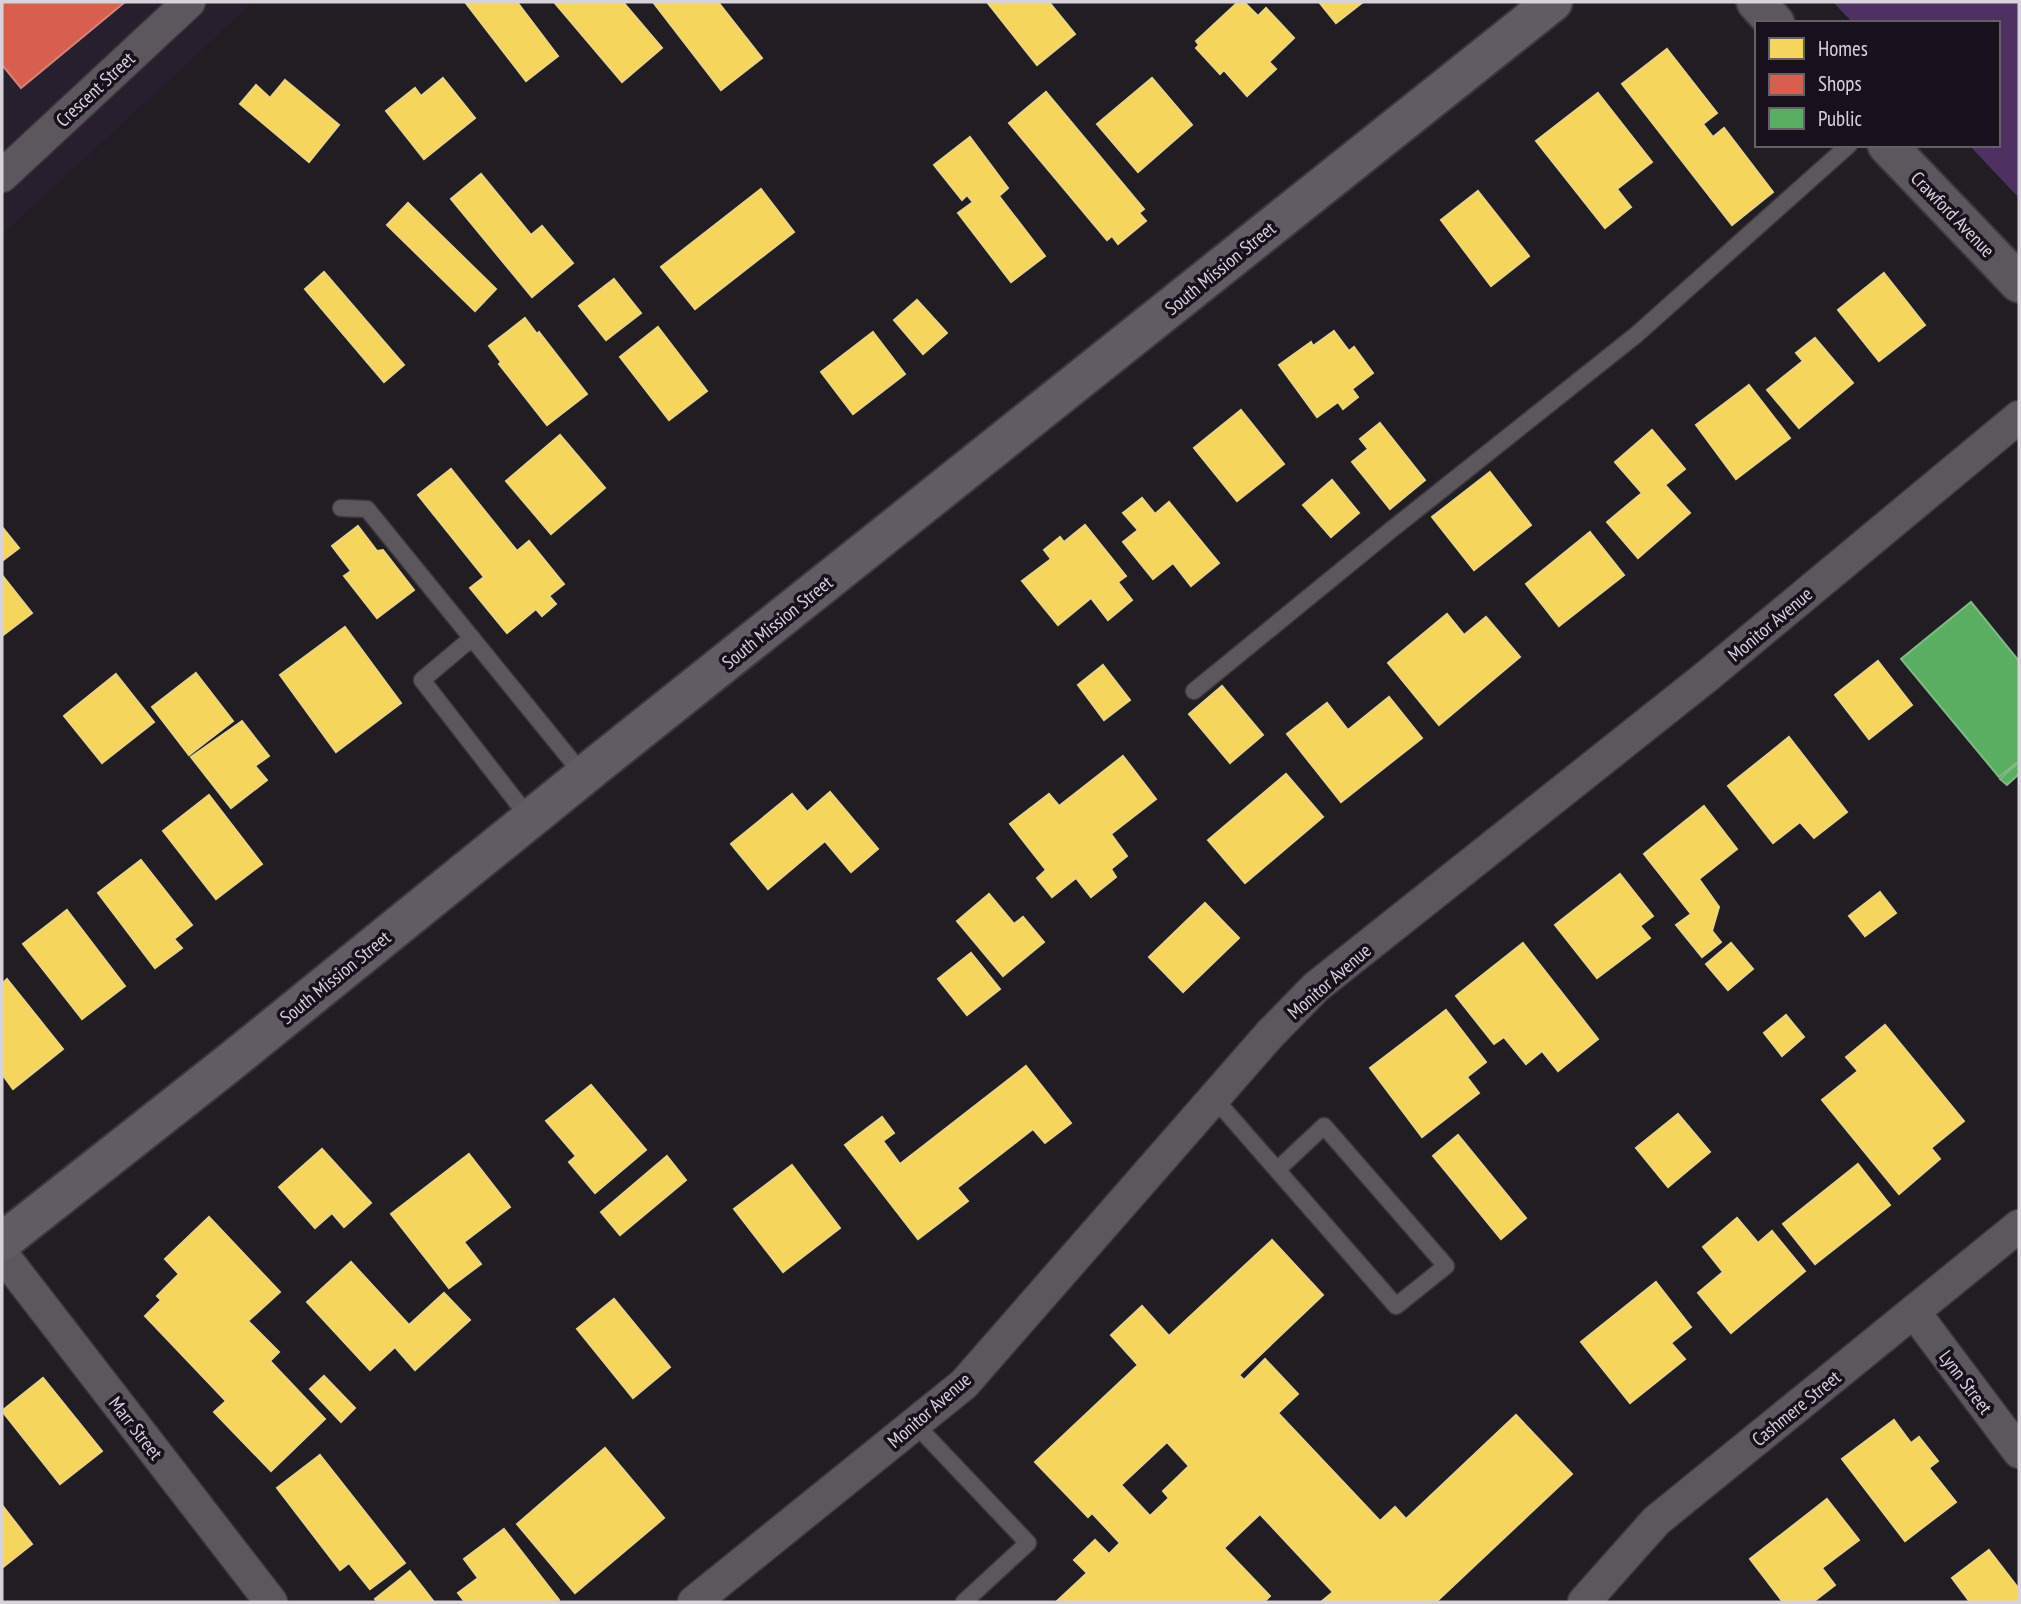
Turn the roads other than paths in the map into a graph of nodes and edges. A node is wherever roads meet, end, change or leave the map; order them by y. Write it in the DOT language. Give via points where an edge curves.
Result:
graph roads {
  1 [pos="189,2"];
  2 [pos="1553,2"];
  3 [pos="1756,2"];
  4 [pos="1773,21"];
  5 [pos="1847,147"];
  6 [pos="1889,147"];
  7 [pos="2,176"];
  8 [pos="2019,283"];
  9 [pos="2019,417"];
  10 [pos="341,508"];
  11 [pos="472,638"];
  12 [pos="1194,691"];
  13 [pos="584,776"];
  14 [pos="530,819"];
  15 [pos="1214,1098"];
  16 [pos="1278,1170"];
  17 [pos="2019,1226"];
  18 [pos="2,1242"];
  19 [pos="2,1254"];
  20 [pos="1914,1312"];
  21 [pos="915,1424"];
  22 [pos="2019,1452"];
  23 [pos="271,1602"];
  24 [pos="694,1602"];
  25 [pos="964,1602"];
  26 [pos="1584,1602"];
  1 -- 7 [label="street, Crescent Street"];
  2 -- 13 [label="main road, South Mission Street"];
  3 -- 4 [label="street"];
  5 -- 12 [label="lane" via="1636,335"];
  6 -- 8 [label="street, Crawford Avenue"];
  9 -- 15 [label="street, Monitor Avenue" via="1706,677 1316,987"];
  10 -- 11 [label="lane" via="367,509"];
  11 -- 13 [label="lane"];
  11 -- 14 [label="lane" via="422,680"];
  13 -- 14 [label="main road, South Mission Street"];
  14 -- 18 [label="main road, South Mission Street"];
  15 -- 16 [label="lane"];
  15 -- 21 [label="street, Monitor Avenue" via="964,1384"];
  16 -- 16 [label="lane" via="1396,1306 1446,1266 1324,1126"];
  17 -- 20 [label="street, Cashmere Street"];
  19 -- 23 [label="street, Marr Street"];
  20 -- 22 [label="street, Lynn Street"];
  20 -- 26 [label="street, Cashmere Street" via="1656,1521"];
  21 -- 24 [label="street, Monitor Avenue"];
  21 -- 25 [label="lane" via="1028,1543"];
}
